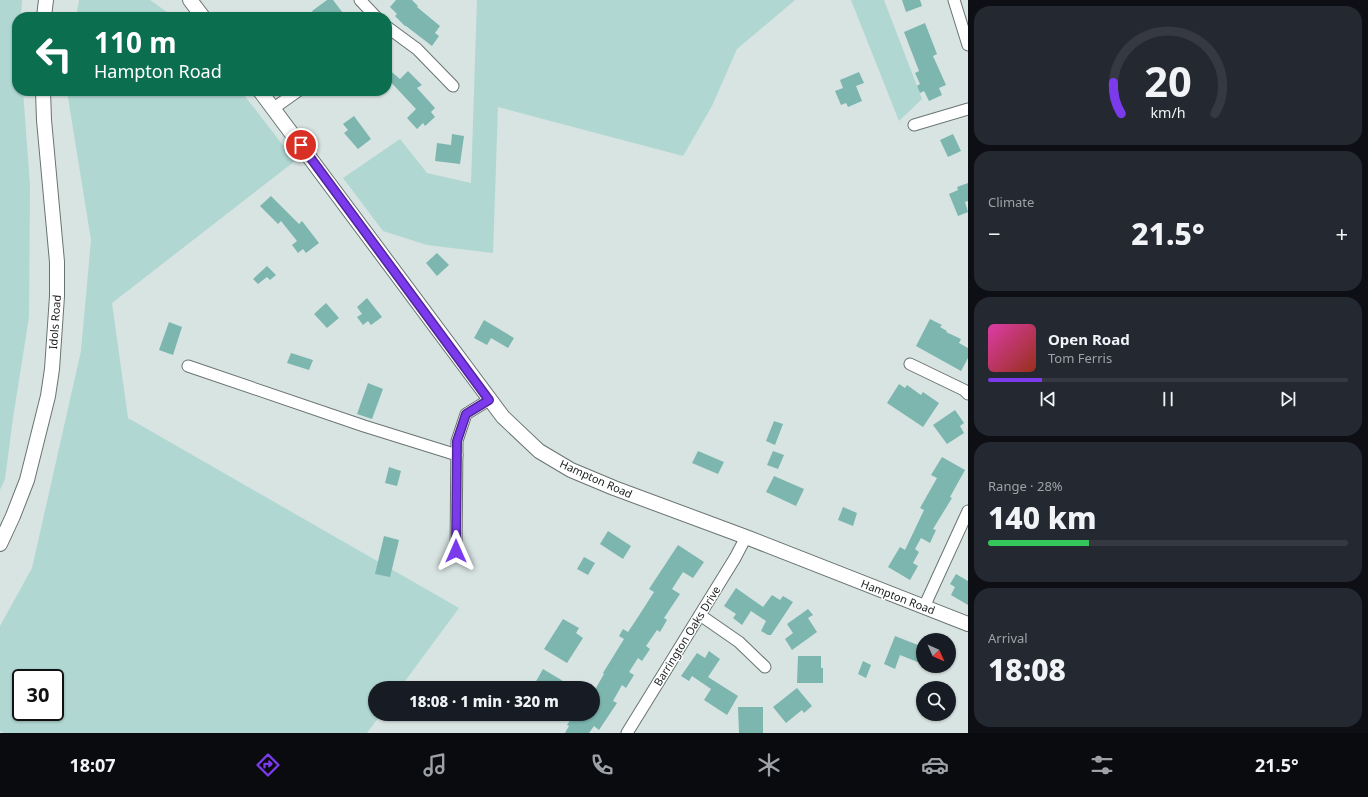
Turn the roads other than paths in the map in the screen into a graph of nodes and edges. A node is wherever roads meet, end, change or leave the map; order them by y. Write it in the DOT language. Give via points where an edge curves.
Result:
graph roads {
  1 [pos="46,0"];
  2 [pos="190,0"];
  3 [pos="360,0"];
  4 [pos="954,0"];
  5 [pos="45,12"];
  6 [pos="200,12"];
  7 [pos="371,12"];
  8 [pos="392,32"];
  9 [pos="968,45"];
  10 [pos="453,86"];
  11 [pos="43,96"];
  12 [pos="264,96"];
  13 [pos="283,96"];
  14 [pos="274,108"];
  15 [pos="968,109"];
  16 [pos="914,125"];
  17 [pos="910,364"];
  18 [pos="188,366"];
  19 [pos="968,394"];
  20 [pos="489,400"];
  21 [pos="456,456"];
  22 [pos="968,512"];
  23 [pos="746,537"];
  24 [pos="0,544"];
  25 [pos="456,551"];
  26 [pos="924,607"];
  27 [pos="700,616"];
  28 [pos="968,624"];
  29 [pos="766,666"];
  30 [pos="627,733"];
  1 -- 5 [label="main road"];
  2 -- 6 [label="main road"];
  3 -- 7 [label="street"];
  4 -- 9 [label="street"];
  8 -- 10 [label="street" via="417,49"];
  11 -- 24 [label="main road, Idols Road" via="57,262 52,369 48,396 27,480"];
  12 -- 14 [label="main road, Hampton Road"];
  13 -- 14 [label="street"];
  14 -- 20 [label="main road, Hampton Road"];
  15 -- 16 [label="street"];
  17 -- 19 [label="street"];
  18 -- 21 [label="street"];
  20 -- 21 [label="street" via="466,414 457,441"];
  20 -- 23 [label="main road, Hampton Road" via="539,451 571,470"];
  21 -- 25 [label="street"];
  22 -- 26 [label="street"];
  23 -- 26 [label="main road, Hampton Road"];
  23 -- 27 [label="street, Barrington Oaks Drive"];
  26 -- 28 [label="main road, Hampton Road"];
  27 -- 29 [label="street" via="739,642"];
  27 -- 30 [label="street, Barrington Oaks Drive"];
}
